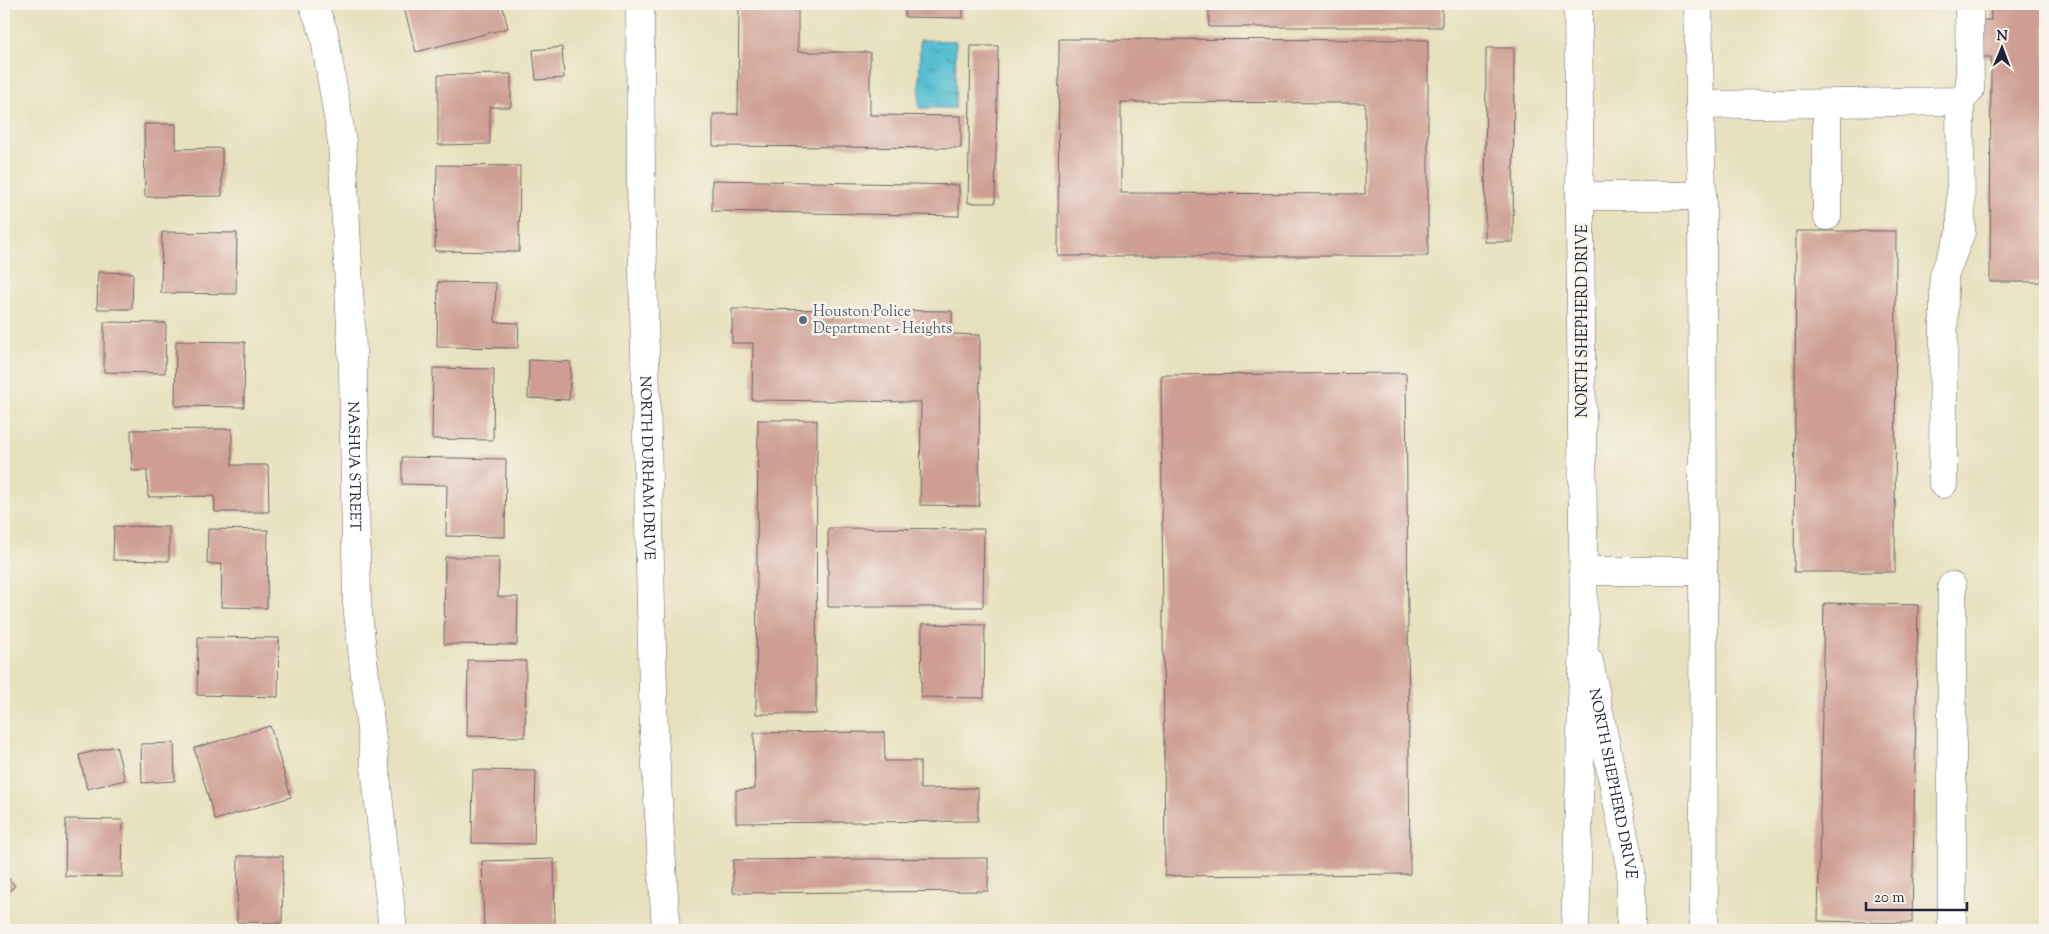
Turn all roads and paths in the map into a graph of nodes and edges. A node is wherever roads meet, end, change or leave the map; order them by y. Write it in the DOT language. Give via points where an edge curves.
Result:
graph roads {
  1 [pos="312,4"];
  2 [pos="640,4"];
  3 [pos="1578,4"];
  4 [pos="1698,4"];
  5 [pos="1969,4"];
  6 [pos="1960,102"];
  7 [pos="1827,104"];
  8 [pos="1700,105"];
  9 [pos="1581,196"];
  10 [pos="1702,196"];
  11 [pos="1827,216"];
  12 [pos="1943,484"];
  13 [pos="1583,571"];
  14 [pos="1703,571"];
  15 [pos="1952,586"];
  16 [pos="1584,639"];
  17 [pos="393,930"];
  18 [pos="666,930"];
  19 [pos="1575,930"];
  20 [pos="1631,930"];
  21 [pos="1704,930"];
  22 [pos="1952,930"];
  1 -- 17 [label="main road, NASHUA STREET" via="324,33 342,142 353,370 357,604"];
  2 -- 18 [label="main road, NORTH DURHAM DRIVE" via="654,724"];
  3 -- 9 [label="main road, NORTH SHEPHERD DRIVE"];
  4 -- 8 [label="main road"];
  5 -- 6 [label="main road" via="1970,90"];
  6 -- 7 [label="main road"];
  6 -- 12 [label="main road" via="1961,232 1944,276"];
  7 -- 8 [label="main road"];
  7 -- 11 [label="main road"];
  8 -- 10 [label="main road"];
  9 -- 10 [label="main road"];
  9 -- 13 [label="main road, NORTH SHEPHERD DRIVE"];
  10 -- 14 [label="main road"];
  13 -- 14 [label="main road"];
  13 -- 16 [label="main road, NORTH SHEPHERD DRIVE"];
  14 -- 21 [label="main road"];
  15 -- 22 [label="main road"];
  16 -- 19 [label="main road, NORTH SHEPHERD DRIVE"];
  16 -- 20 [label="main road, NORTH SHEPHERD DRIVE" via="1631,871"];
}
